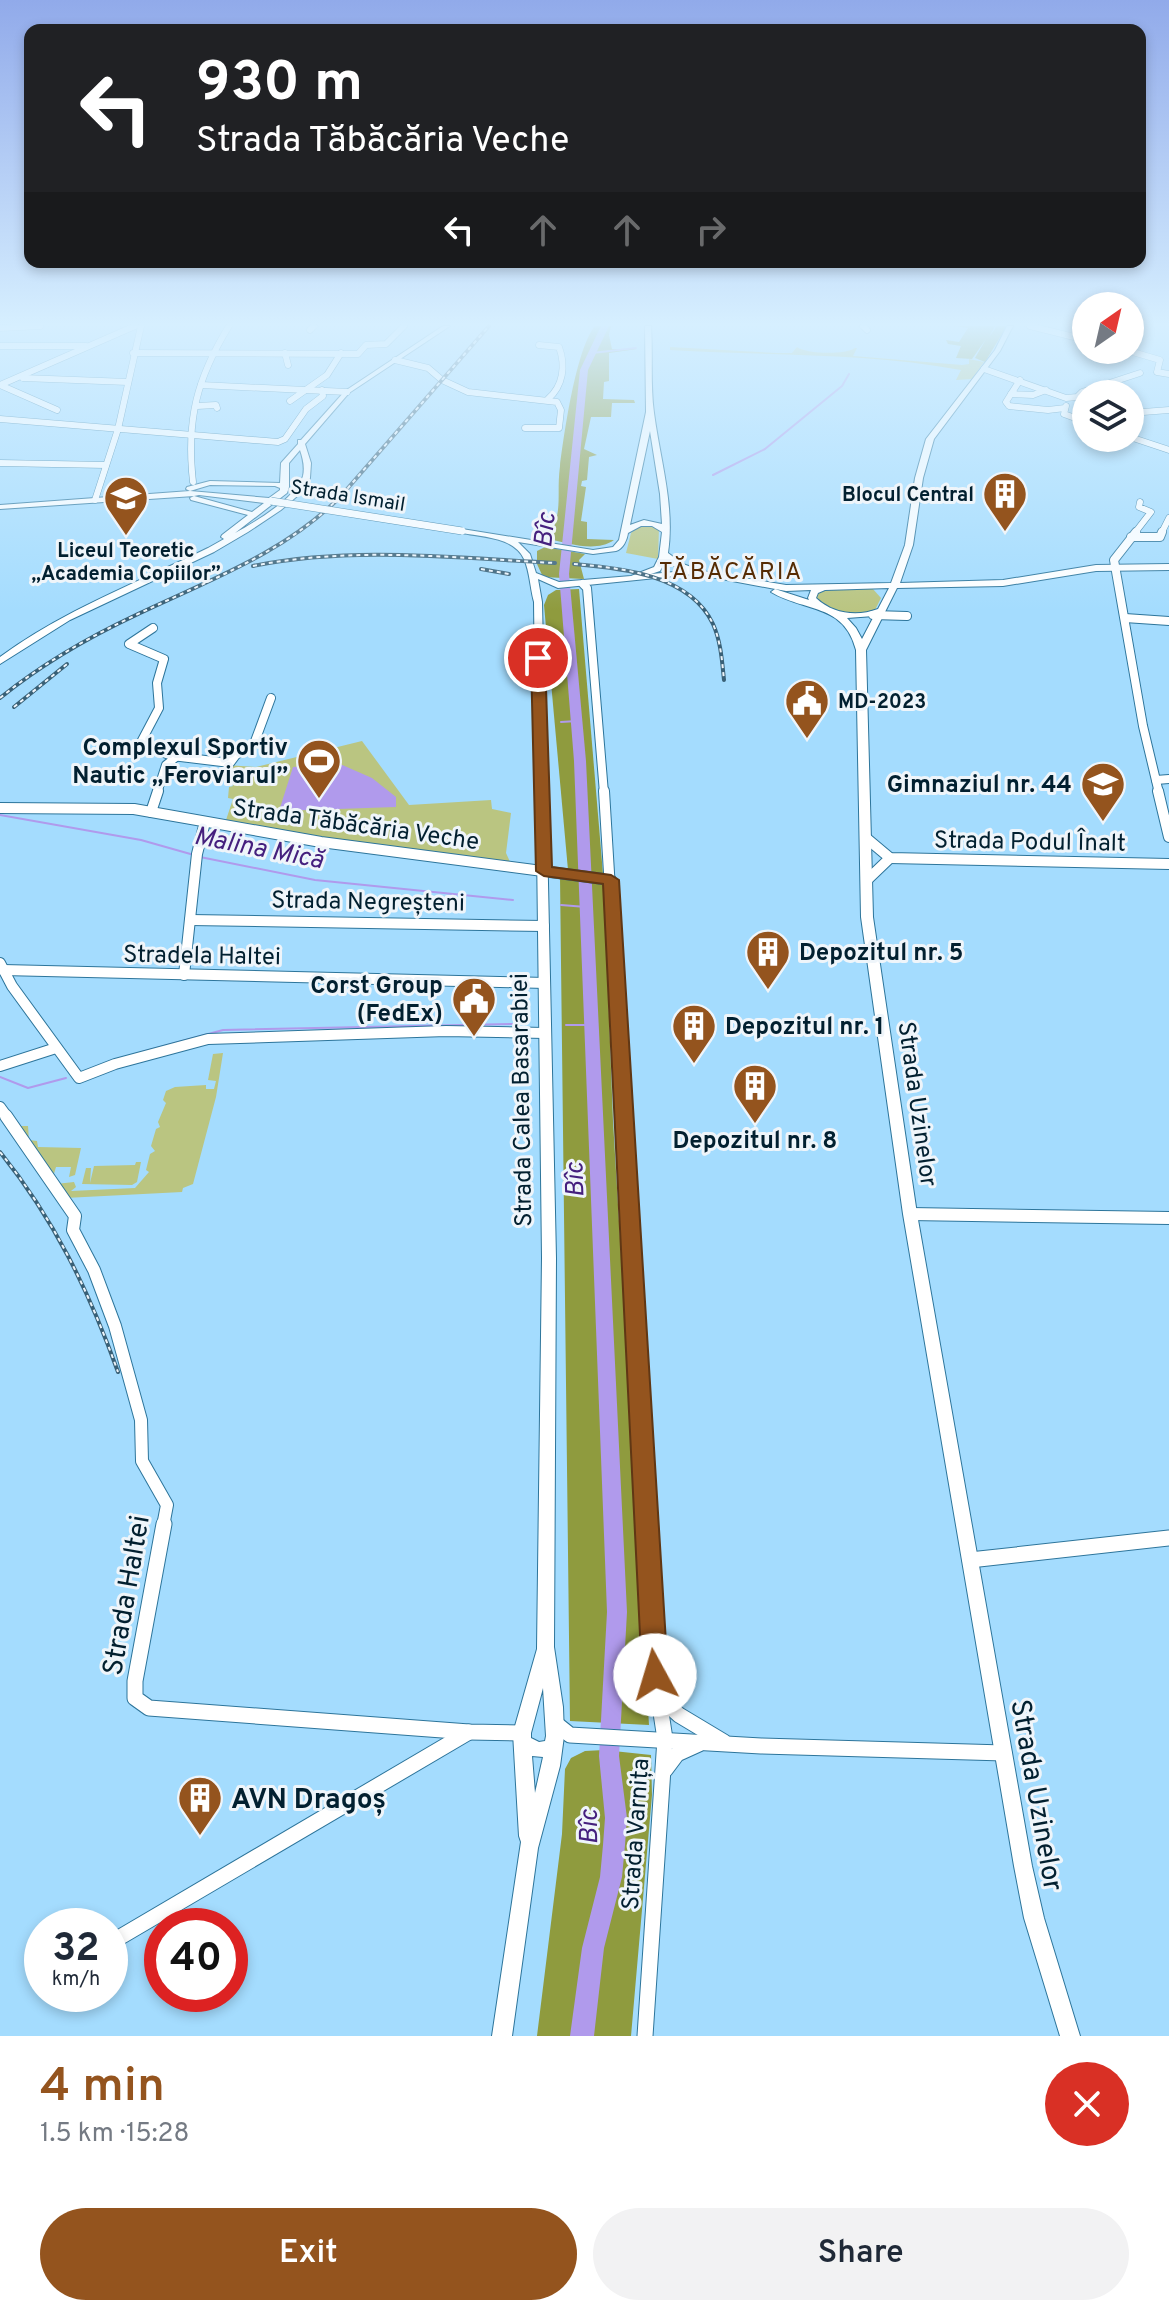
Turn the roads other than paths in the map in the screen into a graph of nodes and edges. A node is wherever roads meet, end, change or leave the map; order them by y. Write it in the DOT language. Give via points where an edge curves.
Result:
graph roads {
  1 [pos="24,421"];
  2 [pos="120,421"];
  3 [pos="194,421"];
  4 [pos="298,421"];
  5 [pos="320,421"];
  6 [pos="559,421"];
  7 [pos="648,421"];
  8 [pos="652,421"];
  9 [pos="944,421"];
  10 [pos="525,428"];
  11 [pos="118,429"];
  12 [pos="191,434"];
  13 [pos="301,442"];
  14 [pos="1144,442"];
  15 [pos="1169,450"];
  16 [pos="0,463"];
  17 [pos="659,464"];
  18 [pos="106,465"];
  19 [pos="638,465"];
  20 [pos="309,467"];
  21 [pos="283,468"];
  22 [pos="196,484"];
  23 [pos="260,484"];
  24 [pos="285,487"];
  25 [pos="212,491"];
  26 [pos="168,494"];
  27 [pos="95,500"];
  28 [pos="1140,502"];
  29 [pos="127,505"];
  30 [pos="10,506"];
  31 [pos="0,507"];
  32 [pos="255,515"];
  33 [pos="1169,518"];
  34 [pos="665,530"];
  35 [pos="624,533"];
  36 [pos="229,535"];
  37 [pos="240,536"];
  38 [pos="499,537"];
  39 [pos="1131,537"];
  40 [pos="549,545"];
  41 [pos="528,553"];
  42 [pos="665,555"];
  43 [pos="189,561"];
  44 [pos="1169,567"];
  45 [pos="1115,571"];
  46 [pos="700,573"];
  47 [pos="532,574"];
  48 [pos="631,579"];
  49 [pos="897,579"];
  50 [pos="737,581"];
  51 [pos="580,584"];
  52 [pos="927,584"];
  53 [pos="559,585"];
  54 [pos="857,585"];
  55 [pos="837,586"];
  56 [pos="538,602"];
  57 [pos="885,605"];
  58 [pos="824,608"];
  59 [pos="907,616"];
  60 [pos="1125,618"];
  61 [pos="1169,621"];
  62 [pos="153,628"];
  63 [pos="861,650"];
  64 [pos="0,661"];
  65 [pos="271,698"];
  66 [pos="176,757"];
  67 [pos="1169,779"];
  68 [pos="1156,780"];
  69 [pos="0,808"];
  70 [pos="151,812"];
  71 [pos="205,822"];
  72 [pos="865,837"];
  73 [pos="1169,837"];
  74 [pos="890,858"];
  75 [pos="1169,864"];
  76 [pos="544,871"];
  77 [pos="608,880"];
  78 [pos="866,881"];
  79 [pos="190,920"];
  80 [pos="544,926"];
  81 [pos="2,966"];
  82 [pos="184,975"];
  83 [pos="545,983"];
  84 [pos="545,1033"];
  85 [pos="56,1048"];
  86 [pos="0,1066"];
  87 [pos="0,1107"];
  88 [pos="910,1214"];
  89 [pos="1169,1218"];
  90 [pos="1169,1538"];
  91 [pos="970,1560"];
  92 [pos="545,1647"];
  93 [pos="658,1697"];
  94 [pos="554,1722"];
  95 [pos="469,1732"];
  96 [pos="523,1733"];
  97 [pos="574,1735"];
  98 [pos="657,1739"];
  99 [pos="702,1743"];
  100 [pos="730,1744"];
  101 [pos="552,1748"];
  102 [pos="1004,1753"];
  103 [pos="664,1771"];
  104 [pos="529,1848"];
  105 [pos="128,1932"];
  106 [pos="502,2036"];
  107 [pos="645,2036"];
  108 [pos="1070,2036"];
  1 -- 11 [label="street"];
  2 -- 11 [label="street"];
  3 -- 12 [label="street"];
  4 -- 12 [label="street" via="278,442"];
  5 -- 13 [label="main road"];
  6 -- 10 [label="street" via="559,428"];
  7 -- 19 [label="main road"];
  8 -- 17 [label="main road"];
  9 -- 49 [label="main road" via="925,450 912,536"];
  11 -- 12 [label="street"];
  11 -- 18 [label="street"];
  12 -- 22 [label="street"];
  13 -- 20 [label="main road"];
  13 -- 21 [label="main road"];
  14 -- 15 [label="street"];
  16 -- 18 [label="street"];
  17 -- 19 [label="main road"];
  17 -- 34 [label="main road"];
  18 -- 27 [label="street"];
  19 -- 35 [label="main road"];
  20 -- 21 [label="main road"];
  20 -- 37 [label="main road" via="298,491"];
  21 -- 23 [label="main road"];
  21 -- 24 [label="main road"];
  22 -- 25 [label="main road"];
  22 -- 26 [label="main road"];
  23 -- 24 [label="main road"];
  23 -- 25 [label="main road"];
  24 -- 32 [label="main road"];
  25 -- 26 [label="main road"];
  25 -- 29 [label="main road"];
  25 -- 32 [label="main road"];
  25 -- 38 [label="main road, Strada Ismail, bridge"];
  26 -- 27 [label="main road"];
  26 -- 29 [label="main road"];
  27 -- 30 [label="main road"];
  28 -- 39 [label="street" via="1139,507 1151,512"];
  29 -- 30 [label="main road" via="64,510"];
  30 -- 31 [label="main road"];
  32 -- 36 [label="main road"];
  33 -- 39 [label="street" via="1160,537"];
  34 -- 35 [label="main road" via="646,522"];
  34 -- 42 [label="main road"];
  35 -- 40 [label="main road, Strada Ismail" via="616,549"];
  36 -- 37 [label="main road"];
  36 -- 43 [label="main road"];
  37 -- 43 [label="main road"];
  38 -- 40 [label="main road, Strada Ismail"];
  38 -- 41 [label="main road" via="522,545"];
  39 -- 45 [label="street" via="1114,560"];
  40 -- 41 [label="main road"];
  41 -- 47 [label="main road, Strada Calea Basarabiei"];
  42 -- 46 [label="main road"];
  42 -- 48 [label="main road" via="657,569"];
  43 -- 64 [label="main road" via="54,624"];
  44 -- 45 [label="main road"];
  45 -- 52 [label="main road" via="1003,583"];
  45 -- 60 [label="street"];
  46 -- 48 [label="main road"];
  46 -- 50 [label="main road"];
  47 -- 53 [label="main road"];
  47 -- 56 [label="main road, Strada Calea Basarabiei"];
  48 -- 51 [label="main road"];
  49 -- 52 [label="main road"];
  49 -- 54 [label="main road"];
  49 -- 57 [label="main road"];
  50 -- 55 [label="main road" via="786,588"];
  50 -- 58 [label="main road"];
  51 -- 53 [label="main road"];
  51 -- 77 [label="street, Strada Varnița" via="587,588"];
  52 -- 57 [label="main road" via="902,587"];
  53 -- 56 [label="main road" via="544,591"];
  54 -- 55 [label="main road"];
  54 -- 57 [label="main road" via="879,589 887,595"];
  55 -- 58 [label="main road" via="814,592 813,600"];
  56 -- 76 [label="main road, Strada Calea Basarabiei"];
  57 -- 58 [label="main road" via="863,616"];
  57 -- 59 [label="street"];
  57 -- 63 [label="main road"];
  58 -- 63 [label="main road" via="852,625"];
  60 -- 61 [label="street"];
  60 -- 68 [label="street"];
  62 -- 66 [label="street" via="129,644 164,659 155,680 159,708 140,744"];
  63 -- 72 [label="main road, Strada Uzinelor"];
  65 -- 66 [label="street" via="254,744 230,763"];
  66 -- 70 [label="street" via="166,765"];
  67 -- 68 [label="street"];
  68 -- 73 [label="street"];
  69 -- 70 [label="street, Strada Tăbăcăria Veche"];
  70 -- 71 [label="street, Strada Tăbăcăria Veche"];
  71 -- 76 [label="street, Strada Tăbăcăria Veche"];
  71 -- 79 [label="street"];
  72 -- 74 [label="street"];
  72 -- 78 [label="main road, Strada Uzinelor"];
  74 -- 75 [label="street, Strada Podul Înalt"];
  74 -- 78 [label="street"];
  76 -- 77 [label="street, Strada Tăbăcăria Veche"];
  76 -- 80 [label="main road, Strada Calea Basarabiei"];
  77 -- 93 [label="street, Strada Varnița"];
  78 -- 88 [label="main road, Strada Uzinelor"];
  79 -- 80 [label="street, Strada Negreșteni"];
  79 -- 82 [label="street"];
  80 -- 83 [label="main road, Strada Calea Basarabiei"];
  81 -- 82 [label="street, Stradela Haltei"];
  81 -- 85 [label="street"];
  82 -- 83 [label="street, Stradela Haltei"];
  83 -- 84 [label="main road, Strada Calea Basarabiei"];
  84 -- 85 [label="street" via="208,1039 79,1078"];
  84 -- 92 [label="main road, Strada Calea Basarabiei"];
  85 -- 86 [label="street"];
  87 -- 95 [label="street, Strada Haltei" via="75,1216 73,1230 115,1326 141,1420 142,1461 167,1505 135,1698 149,1708"];
  88 -- 89 [label="street"];
  88 -- 91 [label="main road, Strada Uzinelor"];
  90 -- 91 [label="street"];
  91 -- 102 [label="main road, Strada Uzinelor"];
  92 -- 94 [label="main road, Strada Calea Basarabiei"];
  92 -- 96 [label="main road, Strada Calea Basarabiei"];
  93 -- 98 [label="street, Strada Varnița"];
  93 -- 100 [label="street"];
  94 -- 96 [label="main road" via="540,1719"];
  94 -- 97 [label="street"];
  94 -- 101 [label="main road, Strada Calea Basarabiei"];
  95 -- 96 [label="street, Strada Haltei"];
  95 -- 105 [label="street"];
  96 -- 101 [label="main road" via="538,1750"];
  96 -- 104 [label="main road, Strada Calea Basarabiei"];
  97 -- 98 [label="street"];
  97 -- 101 [label="street"];
  98 -- 99 [label="street"];
  98 -- 103 [label="street, Strada Varnița"];
  99 -- 100 [label="street"];
  99 -- 103 [label="street" via="677,1754"];
  100 -- 102 [label="street"];
  101 -- 104 [label="main road, Strada Calea Basarabiei"];
  102 -- 108 [label="main road, Strada Uzinelor" via="1034,1918"];
  103 -- 107 [label="street, Strada Varnița"];
  104 -- 106 [label="main road, Strada Calea Basarabiei"];
}
